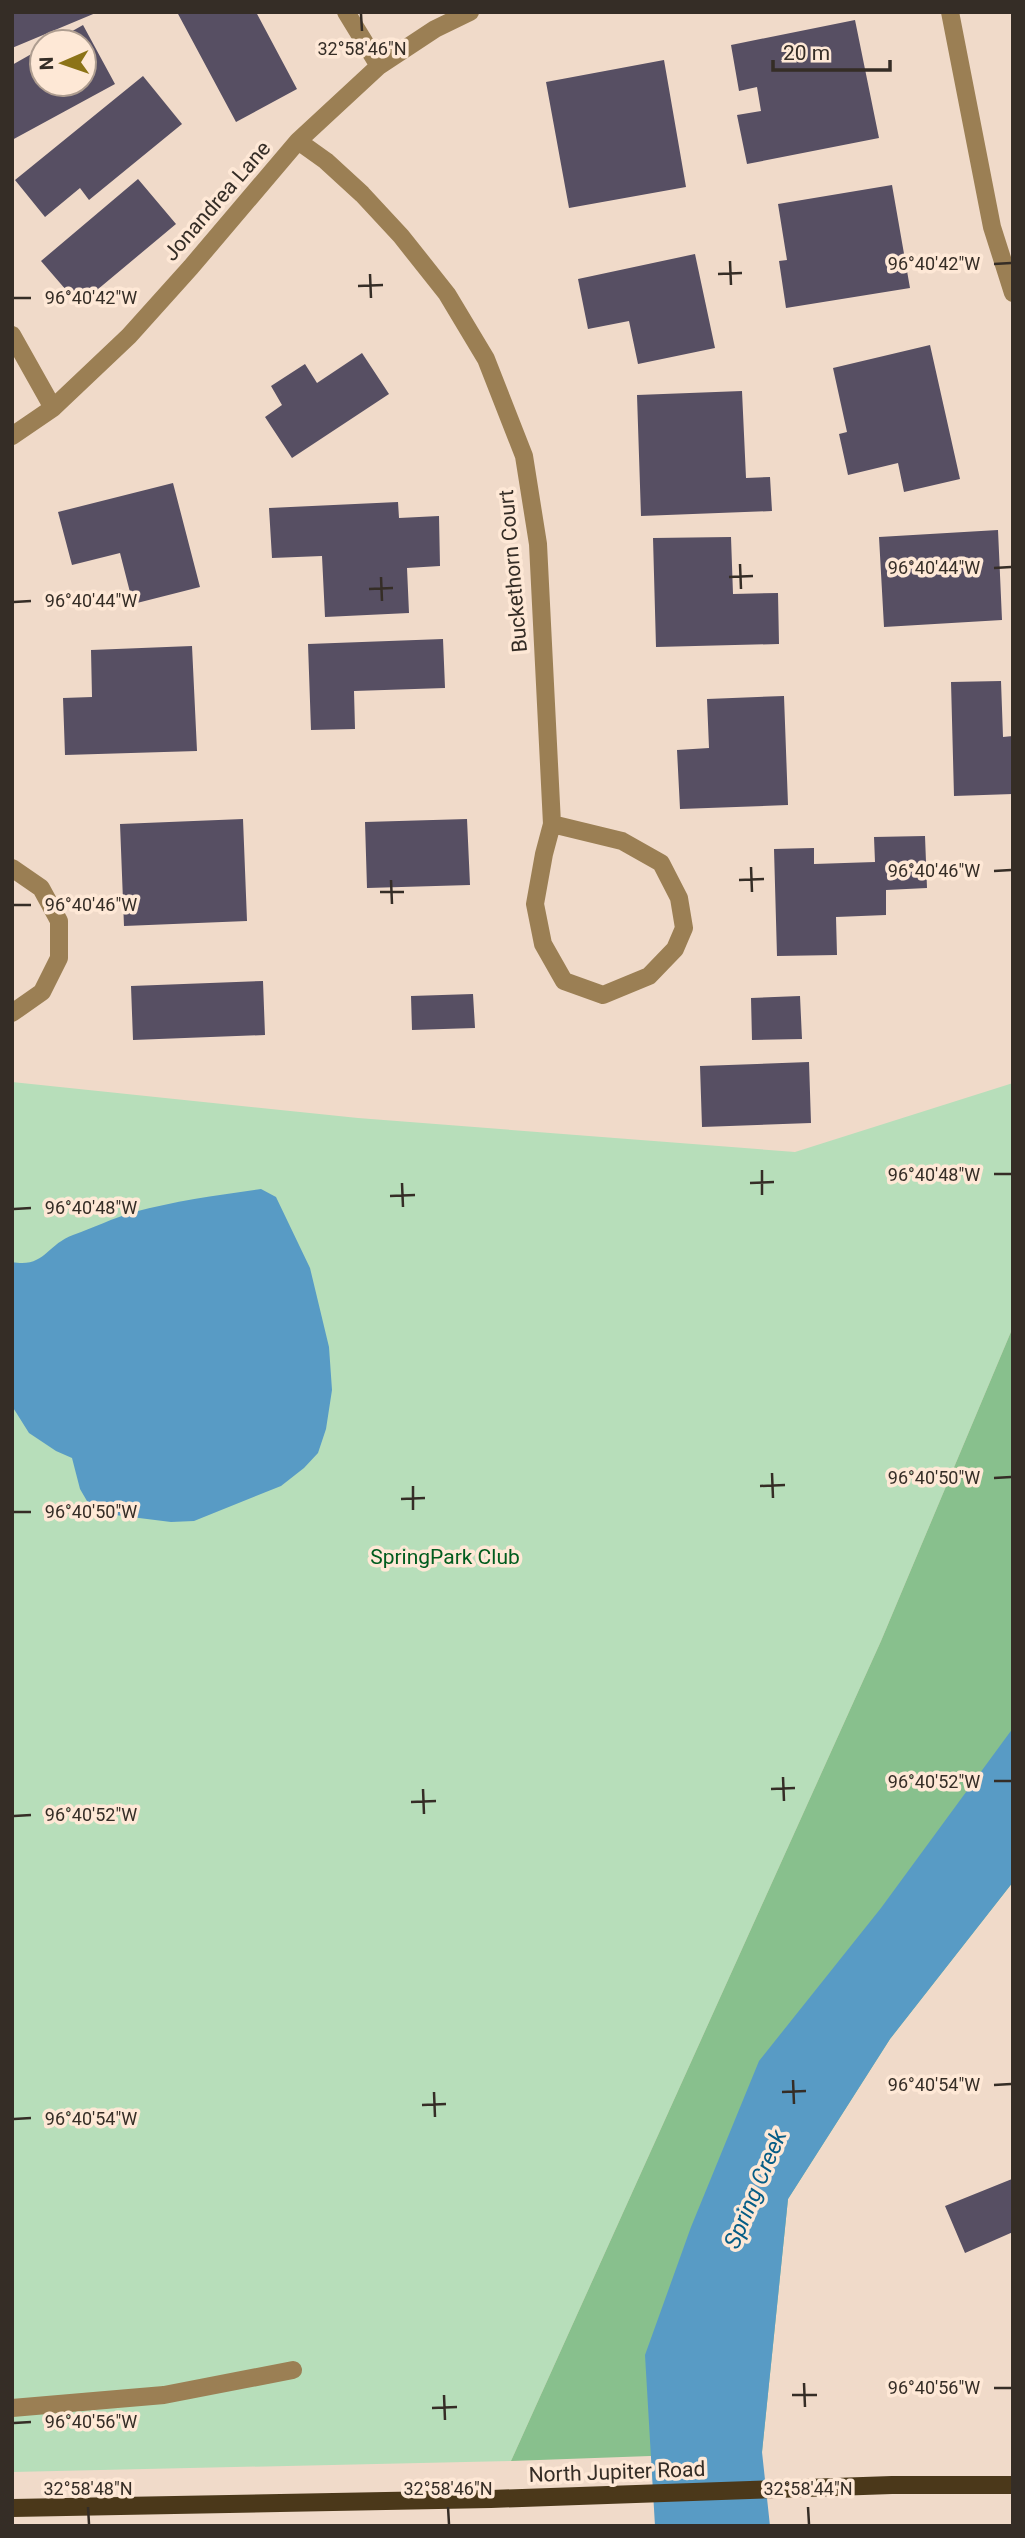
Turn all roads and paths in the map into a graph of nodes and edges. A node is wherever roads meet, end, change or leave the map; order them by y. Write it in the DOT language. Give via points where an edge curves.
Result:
graph roads {
  1 [pos="346,12"];
  2 [pos="470,12"];
  3 [pos="950,12"];
  4 [pos="379,66"];
  5 [pos="299,141"];
  6 [pos="1013,293"];
  7 [pos="12,335"];
  8 [pos="53,408"];
  9 [pos="12,436"];
  10 [pos="552,824"];
  11 [pos="12,868"];
  12 [pos="12,1013"];
  13 [pos="293,2370"];
  14 [pos="12,2409"];
  15 [pos="1013,2485"];
  16 [pos="12,2508"];
  1 -- 4 [label="street"];
  2 -- 4 [label="street, Jonandrea Lane"];
  3 -- 6 [label="street" via="992,227"];
  4 -- 5 [label="street, Jonandrea Lane"];
  5 -- 8 [label="street, Jonandrea Lane" via="129,335"];
  5 -- 10 [label="street, Buckethorn Court" via="362,194 447,294 486,359 524,456 538,544"];
  7 -- 8 [label="street"];
  8 -- 9 [label="street, Jonandrea Lane"];
  10 -- 10 [label="street, Buckethorn Court" via="535,904 543,944 564,981 603,995 649,976 675,948 684,928 679,898 661,863 622,841"];
  11 -- 12 [label="street" via="41,888 59,921 59,958 42,992"];
  13 -- 14 [label="street" via="164,2395"];
  15 -- 16 [label="main road, North Jupiter Road"];
}
